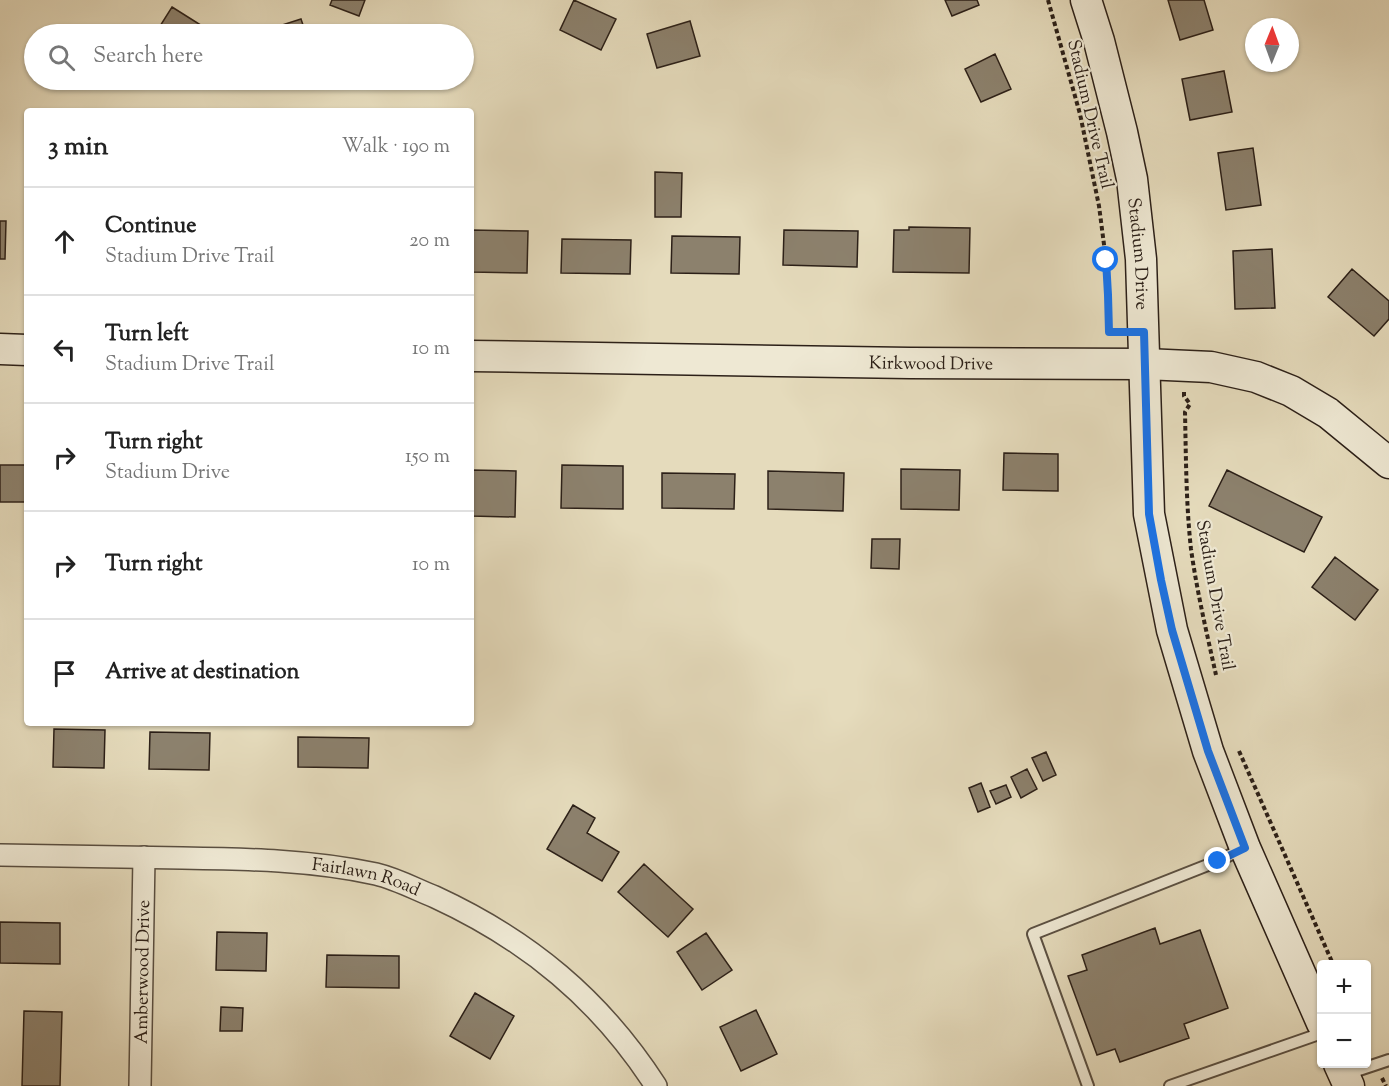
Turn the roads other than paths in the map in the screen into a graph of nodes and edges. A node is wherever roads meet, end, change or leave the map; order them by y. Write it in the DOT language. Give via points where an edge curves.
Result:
graph roads {
  1 [pos="1086,0"];
  2 [pos="0,349"];
  3 [pos="24,350"];
  4 [pos="474,356"];
  5 [pos="1145,364"];
  6 [pos="1379,455"];
  7 [pos="1245,848"];
  8 [pos="0,855"];
  9 [pos="144,857"];
  10 [pos="1318,1014"];
  11 [pos="1317,1035"];
  12 [pos="1389,1060"];
  13 [pos="1344,1075"];
  14 [pos="140,1086"];
  15 [pos="656,1086"];
  16 [pos="1088,1086"];
  17 [pos="1170,1086"];
  1 -- 5 [label="street, Stadium Drive" via="1132,179 1141,259"];
  2 -- 3 [label="street"];
  4 -- 5 [label="street, Kirkwood Drive"];
  5 -- 6 [label="street, Kirkwood Drive" via="1211,367 1256,377 1291,391 1328,413"];
  5 -- 7 [label="street, Stadium Drive" via="1149,514 1161,580 1208,751"];
  7 -- 10 [label="street, Stadium Drive"];
  7 -- 16 [label="lane" via="1033,934"];
  8 -- 9 [label="street, Fairlawn Road"];
  9 -- 14 [label="street, Amberwood Drive"];
  9 -- 15 [label="street, Fairlawn Road" via="311,863 396,880 473,915 547,964 588,1000"];
  11 -- 17 [label="lane"];
  12 -- 13 [label="lane"];
}
